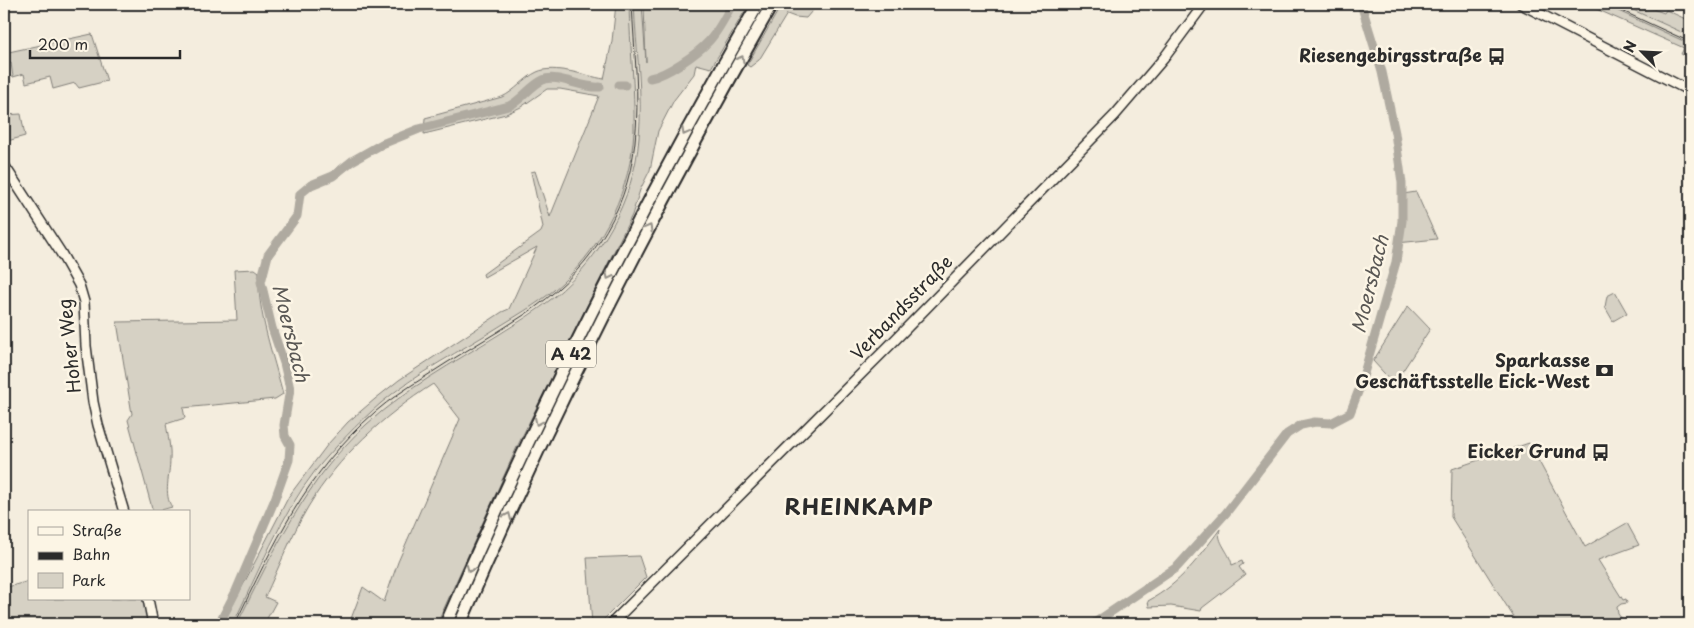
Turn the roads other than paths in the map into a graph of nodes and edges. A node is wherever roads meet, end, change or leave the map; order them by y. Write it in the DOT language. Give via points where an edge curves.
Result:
graph roads {
  1 [pos="758,4"];
  2 [pos="1204,4"];
  3 [pos="1522,4"];
  4 [pos="772,6"];
  5 [pos="1690,91"];
  6 [pos="4,165"];
  7 [pos="123,510"];
  8 [pos="148,600"];
  9 [pos="154,624"];
  10 [pos="446,624"];
  11 [pos="460,624"];
  12 [pos="611,624"];
  1 -- 10 [label="highway, A 42, one-way" via="680,142 584,326 524,449"];
  2 -- 12 [label="main road, Verbandsstraße" via="1164,58 1115,115"];
  3 -- 5 [label="main road"];
  11 -- 4 [label="highway, A 42, one-way" via="535,457 605,314 692,146"];
  6 -- 7 [label="main road, Hoher Weg" via="79,285 84,302 93,402"];
  8 -- 9 [label="main road"];
}
